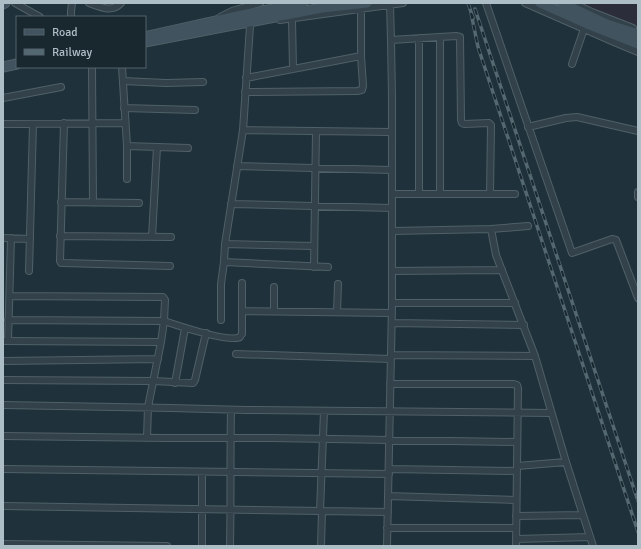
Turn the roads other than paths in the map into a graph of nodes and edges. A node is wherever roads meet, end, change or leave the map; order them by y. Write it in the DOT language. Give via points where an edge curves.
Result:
graph roads {
  1 [pos="15,3"];
  2 [pos="72,3"];
  3 [pos="89,3"];
  4 [pos="121,3"];
  5 [pos="260,3"];
  6 [pos="303,3"];
  7 [pos="403,3"];
  8 [pos="486,3"];
  9 [pos="525,3"];
  10 [pos="540,3"];
  11 [pos="562,3"];
  12 [pos="573,3"];
  13 [pos="390,5"];
  14 [pos="243,6"];
  15 [pos="364,6"];
  16 [pos="38,16"];
  17 [pos="72,16"];
  18 [pos="292,19"];
  19 [pos="213,21"];
  20 [pos="250,26"];
  21 [pos="584,29"];
  22 [pos="638,30"];
  23 [pos="196,32"];
  24 [pos="638,34"];
  25 [pos="146,36"];
  26 [pos="440,37"];
  27 [pos="419,38"];
  28 [pos="391,40"];
  29 [pos="146,42"];
  30 [pos="638,44"];
  31 [pos="638,52"];
  32 [pos="361,56"];
  33 [pos="16,64"];
  34 [pos="572,64"];
  35 [pos="3,67"];
  36 [pos="92,68"];
  37 [pos="122,68"];
  38 [pos="293,69"];
  39 [pos="246,78"];
  40 [pos="123,81"];
  41 [pos="203,82"];
  42 [pos="61,87"];
  43 [pos="245,92"];
  44 [pos="3,98"];
  45 [pos="124,108"];
  46 [pos="195,110"];
  47 [pos="64,123"];
  48 [pos="92,123"];
  49 [pos="125,123"];
  50 [pos="3,124"];
  51 [pos="34,124"];
  52 [pos="528,127"];
  53 [pos="243,130"];
  54 [pos="316,131"];
  55 [pos="638,131"];
  56 [pos="392,132"];
  57 [pos="127,146"];
  58 [pos="157,147"];
  59 [pos="188,148"];
  60 [pos="237,166"];
  61 [pos="315,168"];
  62 [pos="392,170"];
  63 [pos="128,179"];
  64 [pos="638,192"];
  65 [pos="392,194"];
  66 [pos="419,194"];
  67 [pos="440,194"];
  68 [pos="490,194"];
  69 [pos="515,194"];
  70 [pos="638,197"];
  71 [pos="61,202"];
  72 [pos="93,203"];
  73 [pos="139,203"];
  74 [pos="232,204"];
  75 [pos="314,206"];
  76 [pos="392,208"];
  77 [pos="528,226"];
  78 [pos="491,229"];
  79 [pos="392,231"];
  80 [pos="60,236"];
  81 [pos="152,237"];
  82 [pos="171,237"];
  83 [pos="3,238"];
  84 [pos="11,238"];
  85 [pos="30,239"];
  86 [pos="226,244"];
  87 [pos="314,246"];
  88 [pos="3,255"];
  89 [pos="10,255"];
  90 [pos="224,262"];
  91 [pos="170,266"];
  92 [pos="314,266"];
  93 [pos="328,267"];
  94 [pos="502,270"];
  95 [pos="6,271"];
  96 [pos="29,271"];
  97 [pos="392,271"];
  98 [pos="242,283"];
  99 [pos="338,284"];
  100 [pos="274,287"];
  101 [pos="6,288"];
  102 [pos="10,296"];
  103 [pos="638,298"];
  104 [pos="392,303"];
  105 [pos="515,303"];
  106 [pos="6,305"];
  107 [pos="242,311"];
  108 [pos="274,311"];
  109 [pos="337,312"];
  110 [pos="392,313"];
  111 [pos="221,320"];
  112 [pos="164,322"];
  113 [pos="7,323"];
  114 [pos="392,323"];
  115 [pos="524,325"];
  116 [pos="185,328"];
  117 [pos="206,333"];
  118 [pos="6,341"];
  119 [pos="161,342"];
  120 [pos="236,354"];
  121 [pos="535,356"];
  122 [pos="391,357"];
  123 [pos="158,359"];
  124 [pos="3,361"];
  125 [pos="3,380"];
  126 [pos="153,381"];
  127 [pos="176,383"];
  128 [pos="390,384"];
  129 [pos="3,405"];
  130 [pos="148,407"];
  131 [pos="231,410"];
  132 [pos="324,411"];
  133 [pos="390,412"];
  134 [pos="518,413"];
  135 [pos="551,413"];
  136 [pos="3,436"];
  137 [pos="147,438"];
  138 [pos="230,438"];
  139 [pos="323,439"];
  140 [pos="389,441"];
  141 [pos="517,442"];
  142 [pos="566,462"];
  143 [pos="517,468"];
  144 [pos="3,469"];
  145 [pos="202,472"];
  146 [pos="231,472"];
  147 [pos="389,472"];
  148 [pos="322,473"];
  149 [pos="388,496"];
  150 [pos="516,500"];
  151 [pos="3,506"];
  152 [pos="202,509"];
  153 [pos="231,510"];
  154 [pos="321,511"];
  155 [pos="388,512"];
  156 [pos="582,515"];
  157 [pos="516,516"];
  158 [pos="387,528"];
  159 [pos="516,528"];
  160 [pos="590,537"];
  161 [pos="516,539"];
  162 [pos="3,544"];
  163 [pos="38,545"];
  164 [pos="167,546"];
  165 [pos="202,546"];
  166 [pos="230,546"];
  167 [pos="321,546"];
  168 [pos="387,546"];
  169 [pos="516,546"];
  170 [pos="593,546"];
  1 -- 16 [label="street"];
  2 -- 17 [label="street"];
  3 -- 4 [label="street" via="108,9"];
  5 -- 14 [label="street"];
  6 -- 19 [label="street"];
  7 -- 13 [label="street"];
  8 -- 52 [label="street"];
  9 -- 21 [label="street"];
  10 -- 30 [label="street"];
  11 -- 24 [label="street" via="607,24"];
  12 -- 22 [label="street"];
  13 -- 15 [label="street"];
  13 -- 28 [label="street"];
  14 -- 19 [label="street"];
  15 -- 18 [label="street"];
  15 -- 23 [label="street" via="322,8"];
  15 -- 32 [label="street"];
  18 -- 20 [label="street"];
  18 -- 38 [label="street"];
  19 -- 25 [label="street"];
  20 -- 23 [label="street" via="205,34"];
  20 -- 39 [label="street"];
  21 -- 31 [label="street"];
  21 -- 34 [label="street"];
  23 -- 29 [label="street"];
  26 -- 27 [label="street"];
  26 -- 67 [label="street"];
  26 -- 68 [label="street" via="460,37 461,122 491,125"];
  27 -- 28 [label="street"];
  27 -- 66 [label="street"];
  28 -- 56 [label="street"];
  32 -- 38 [label="street"];
  32 -- 43 [label="street" via="363,86 360,91"];
  33 -- 35 [label="street"];
  36 -- 48 [label="street"];
  37 -- 40 [label="street"];
  38 -- 39 [label="street"];
  39 -- 43 [label="street"];
  40 -- 41 [label="street"];
  40 -- 45 [label="street"];
  42 -- 44 [label="street"];
  43 -- 53 [label="street"];
  45 -- 46 [label="street"];
  45 -- 49 [label="street"];
  47 -- 48 [label="street"];
  47 -- 51 [label="street"];
  47 -- 71 [label="street"];
  48 -- 49 [label="street"];
  48 -- 72 [label="street"];
  49 -- 57 [label="street"];
  50 -- 51 [label="street"];
  51 -- 85 [label="street"];
  52 -- 55 [label="street" via="577,117"];
  52 -- 103 [label="street" via="572,253 612,239 616,240"];
  53 -- 54 [label="street"];
  53 -- 60 [label="street"];
  54 -- 56 [label="street"];
  54 -- 61 [label="street"];
  56 -- 62 [label="street"];
  57 -- 58 [label="street"];
  57 -- 63 [label="street"];
  58 -- 59 [label="street"];
  58 -- 81 [label="street"];
  60 -- 61 [label="street"];
  60 -- 74 [label="street"];
  61 -- 62 [label="street"];
  61 -- 75 [label="street"];
  62 -- 65 [label="street"];
  64 -- 70 [label="street"];
  65 -- 66 [label="street"];
  65 -- 76 [label="street"];
  66 -- 67 [label="street"];
  67 -- 68 [label="street"];
  68 -- 69 [label="street"];
  71 -- 72 [label="street"];
  71 -- 80 [label="street"];
  72 -- 73 [label="street"];
  74 -- 75 [label="street"];
  74 -- 86 [label="street"];
  75 -- 76 [label="street"];
  75 -- 87 [label="street"];
  76 -- 79 [label="street"];
  77 -- 78 [label="street"];
  78 -- 79 [label="street"];
  78 -- 94 [label="street" via="495,252"];
  79 -- 97 [label="street"];
  80 -- 81 [label="street"];
  80 -- 91 [label="street" via="61,263"];
  81 -- 82 [label="street"];
  83 -- 84 [label="street"];
  84 -- 85 [label="street"];
  84 -- 89 [label="street"];
  85 -- 96 [label="street"];
  86 -- 87 [label="street"];
  86 -- 90 [label="street"];
  87 -- 92 [label="street"];
  88 -- 89 [label="street"];
  89 -- 95 [label="street"];
  90 -- 92 [label="street"];
  90 -- 111 [label="street"];
  92 -- 93 [label="street"];
  94 -- 97 [label="street"];
  94 -- 105 [label="street"];
  95 -- 101 [label="street"];
  97 -- 104 [label="street"];
  98 -- 107 [label="street"];
  99 -- 109 [label="street"];
  100 -- 108 [label="street"];
  101 -- 102 [label="street"];
  102 -- 106 [label="street"];
  102 -- 112 [label="street" via="163,298"];
  104 -- 105 [label="street"];
  104 -- 110 [label="street"];
  105 -- 115 [label="street"];
  106 -- 113 [label="street"];
  107 -- 108 [label="street"];
  107 -- 117 [label="street" via="240,336 227,337"];
  108 -- 109 [label="street"];
  109 -- 110 [label="street"];
  110 -- 114 [label="street"];
  112 -- 113 [label="street"];
  112 -- 116 [label="street"];
  112 -- 119 [label="street"];
  113 -- 118 [label="street"];
  114 -- 115 [label="street"];
  114 -- 122 [label="street"];
  115 -- 121 [label="street"];
  116 -- 117 [label="street"];
  116 -- 127 [label="street"];
  117 -- 127 [label="street" via="194,382"];
  118 -- 119 [label="street"];
  119 -- 123 [label="street"];
  120 -- 122 [label="street"];
  121 -- 122 [label="street"];
  121 -- 135 [label="street"];
  122 -- 128 [label="street"];
  123 -- 124 [label="street"];
  123 -- 126 [label="street"];
  125 -- 126 [label="street"];
  126 -- 127 [label="street"];
  126 -- 130 [label="street"];
  128 -- 133 [label="street"];
  128 -- 134 [label="street" via="513,384 518,388"];
  129 -- 130 [label="street"];
  130 -- 131 [label="street"];
  130 -- 137 [label="street"];
  131 -- 132 [label="street"];
  131 -- 138 [label="street"];
  132 -- 133 [label="street"];
  132 -- 139 [label="street"];
  133 -- 134 [label="street"];
  133 -- 140 [label="street"];
  134 -- 135 [label="street"];
  134 -- 141 [label="street"];
  135 -- 142 [label="street"];
  136 -- 137 [label="street"];
  137 -- 138 [label="street"];
  138 -- 139 [label="street"];
  138 -- 146 [label="street"];
  139 -- 140 [label="street"];
  139 -- 148 [label="street"];
  140 -- 141 [label="street"];
  140 -- 147 [label="street"];
  141 -- 143 [label="street"];
  142 -- 143 [label="street"];
  142 -- 156 [label="street"];
  143 -- 147 [label="street"];
  143 -- 150 [label="street"];
  144 -- 145 [label="street"];
  145 -- 146 [label="street"];
  145 -- 152 [label="street"];
  146 -- 148 [label="street"];
  146 -- 153 [label="street"];
  147 -- 148 [label="street"];
  147 -- 149 [label="street"];
  148 -- 154 [label="street"];
  149 -- 150 [label="street"];
  149 -- 155 [label="street"];
  150 -- 157 [label="street"];
  151 -- 152 [label="street"];
  152 -- 153 [label="street"];
  152 -- 165 [label="street"];
  153 -- 154 [label="street"];
  153 -- 166 [label="street"];
  154 -- 155 [label="street"];
  154 -- 167 [label="street"];
  155 -- 158 [label="street"];
  156 -- 157 [label="street"];
  156 -- 160 [label="street"];
  157 -- 159 [label="street"];
  158 -- 159 [label="street"];
  158 -- 168 [label="street"];
  159 -- 161 [label="street"];
  160 -- 161 [label="street"];
  160 -- 170 [label="street"];
  161 -- 169 [label="street"];
  162 -- 163 [label="street"];
  163 -- 164 [label="street"];
}
